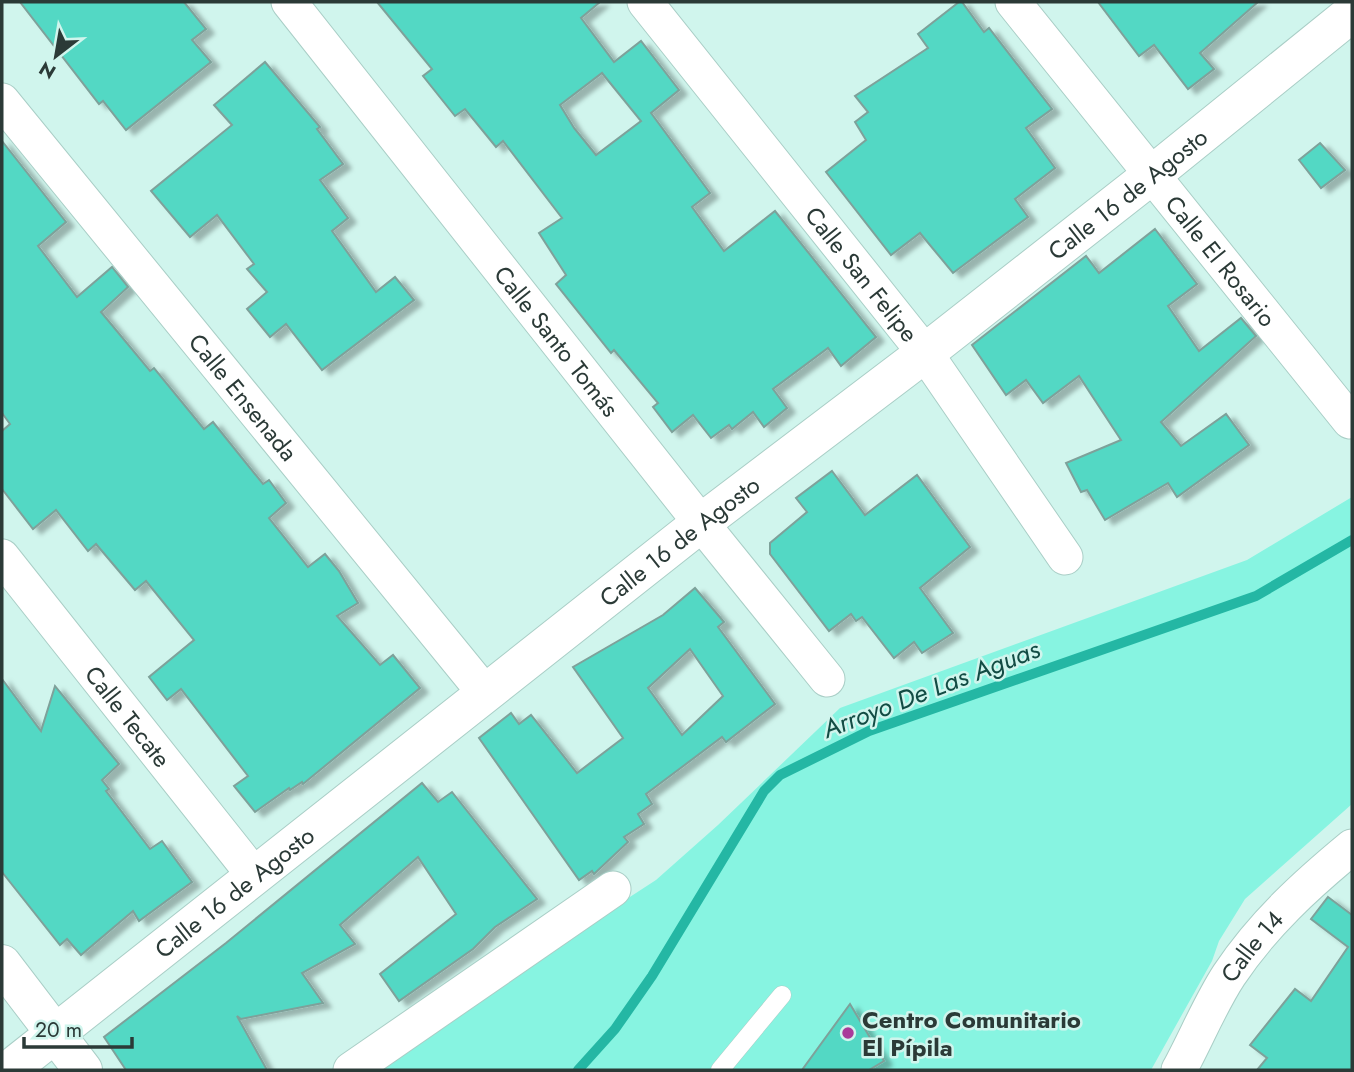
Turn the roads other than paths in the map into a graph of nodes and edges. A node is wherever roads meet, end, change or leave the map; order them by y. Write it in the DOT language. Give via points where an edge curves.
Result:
graph roads {
  1 [pos="289,2"];
  2 [pos="645,2"];
  3 [pos="1013,2"];
  4 [pos="1352,13"];
  5 [pos="2,101"];
  6 [pos="1153,174"];
  7 [pos="925,353"];
  8 [pos="1350,421"];
  9 [pos="701,523"];
  10 [pos="2,557"];
  11 [pos="1065,557"];
  12 [pos="827,679"];
  13 [pos="485,693"];
  14 [pos="1352,847"];
  15 [pos="254,875"];
  16 [pos="613,889"];
  17 [pos="2,964"];
  18 [pos="782,995"];
  19 [pos="57,1033"];
  20 [pos="9,1070"];
  21 [pos="83,1070"];
  22 [pos="351,1070"];
  23 [pos="720,1070"];
  24 [pos="1179,1070"];
  1 -- 9 [label="street, Calle Santo Tomás"];
  2 -- 7 [label="street, Calle San Felipe"];
  3 -- 6 [label="street, Calle El Rosario"];
  4 -- 6 [label="street, Calle 16 de Agosto"];
  5 -- 13 [label="street, Calle Ensenada"];
  6 -- 7 [label="street, Calle 16 de Agosto"];
  6 -- 8 [label="street, Calle El Rosario"];
  7 -- 9 [label="street, Calle 16 de Agosto"];
  7 -- 11 [label="street, Calle San Felipe"];
  9 -- 12 [label="street, Calle Santo Tomás"];
  9 -- 13 [label="street, Calle 16 de Agosto"];
  10 -- 15 [label="street, Calle Tecate"];
  13 -- 15 [label="street, Calle 16 de Agosto"];
  14 -- 24 [label="street, Calle 14" via="1301,890 1256,937 1228,977"];
  15 -- 19 [label="street, Calle 16 de Agosto"];
  16 -- 22 [label="street"];
  17 -- 19 [label="street"];
  18 -- 23 [label="lane"];
  19 -- 20 [label="street, Calle 16 de Agosto"];
  19 -- 21 [label="street"];
}
